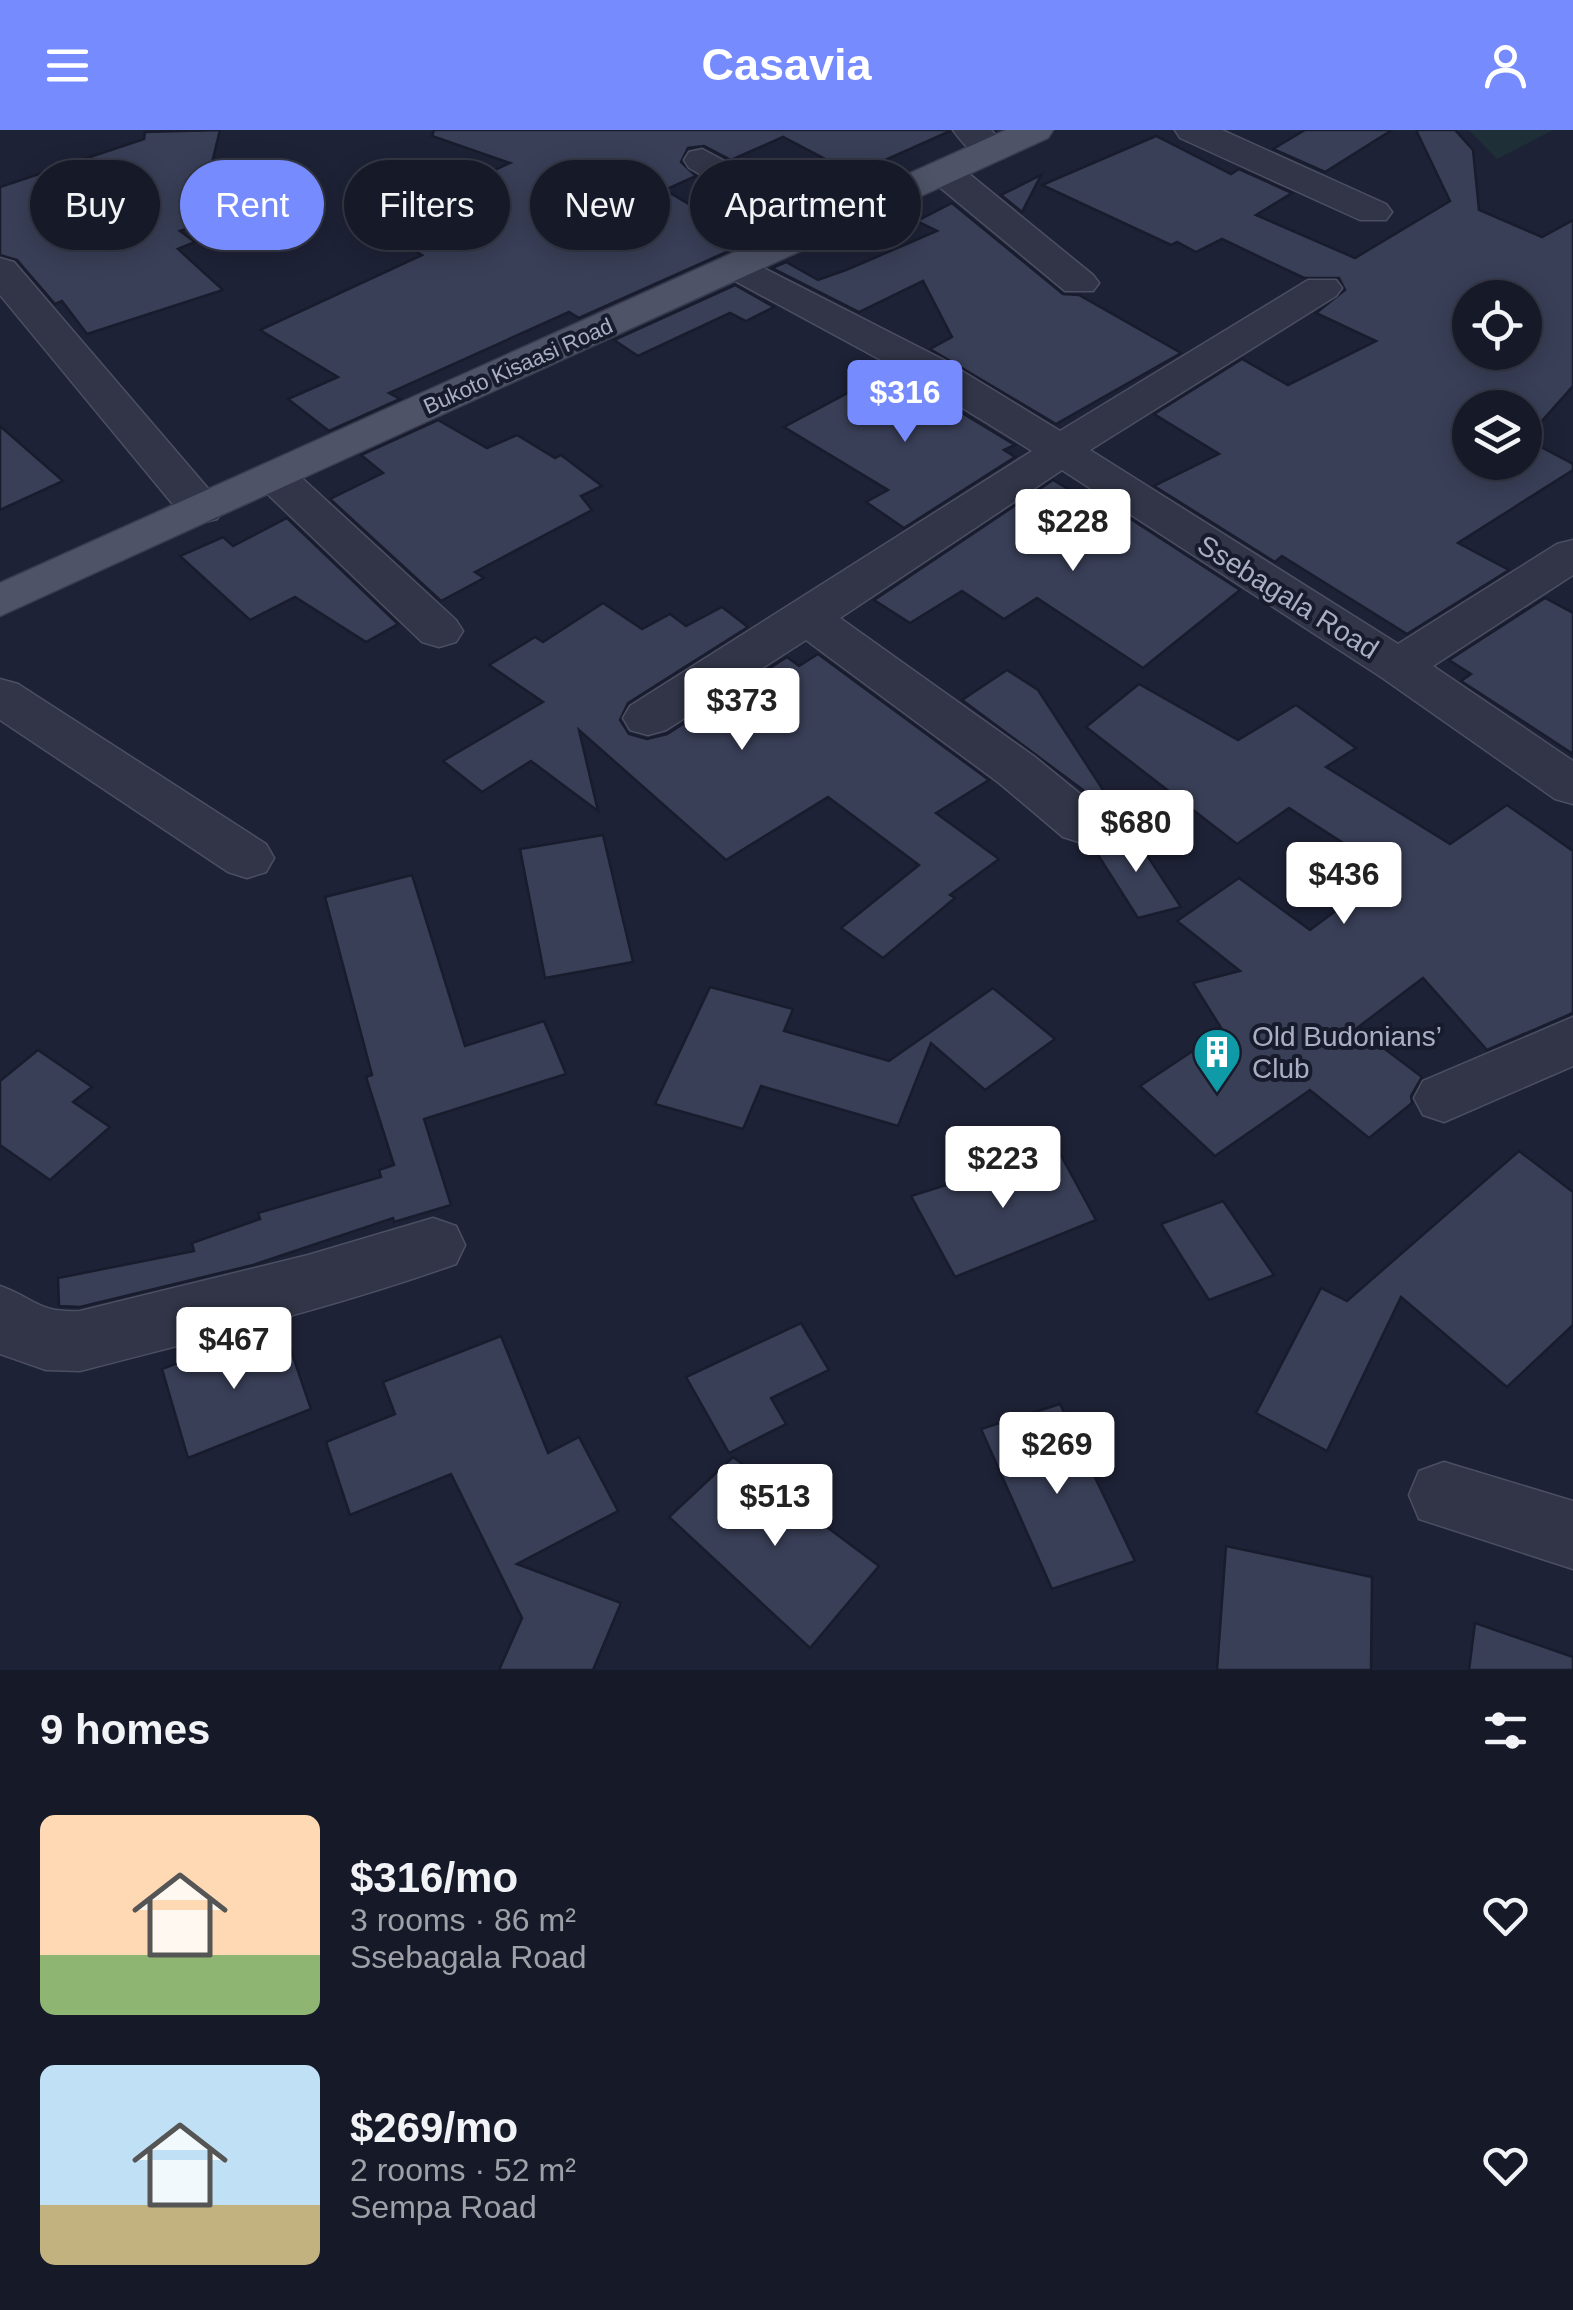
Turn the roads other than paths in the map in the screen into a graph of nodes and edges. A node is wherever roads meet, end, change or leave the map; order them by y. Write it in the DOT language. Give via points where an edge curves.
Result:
graph roads {
  1 [pos="1035,130"];
  2 [pos="1193,130"];
  3 [pos="981,140"];
  4 [pos="944,172"];
  5 [pos="921,183"];
  6 [pos="1374,212"];
  7 [pos="773,250"];
  8 [pos="738,266"];
  9 [pos="0,270"];
  10 [pos="1079,283"];
  11 [pos="1322,288"];
  12 [pos="1060,450"];
  13 [pos="274,476"];
  14 [pos="201,509"];
  15 [pos="1573,554"];
  16 [pos="0,600"];
  17 [pos="805,616"];
  18 [pos="439,631"];
  19 [pos="1398,666"];
  20 [pos="0,696"];
  21 [pos="648,718"];
  22 [pos="1573,786"];
  23 [pos="1082,824"];
  24 [pos="247,858"];
  25 [pos="1573,1040"];
  26 [pos="1444,1098"];
  27 [pos="432,1245"];
  28 [pos="0,1315"];
  29 [pos="1444,1495"];
  30 [pos="1573,1534"];
  1 -- 3 [label="main road, Bukoto Kisaasi Road"];
  2 -- 6 [label="street"];
  3 -- 4 [label="main road, Bukoto Kisaasi Road"];
  4 -- 5 [label="main road, Bukoto Kisaasi Road"];
  4 -- 10 [label="street"];
  7 -- 8 [label="main road, Bukoto Kisaasi Road"];
  8 -- 12 [label="street, Ssebagala Road" via="929,368"];
  8 -- 13 [label="main road, Bukoto Kisaasi Road"];
  9 -- 14 [label="street"];
  11 -- 12 [label="street"];
  12 -- 17 [label="street"];
  12 -- 19 [label="street, Ssebagala Road"];
  13 -- 14 [label="main road, Bukoto Kisaasi Road"];
  13 -- 18 [label="street"];
  14 -- 16 [label="main road, Bukoto Kisaasi Road"];
  15 -- 19 [label="street"];
  17 -- 21 [label="street"];
  17 -- 23 [label="street"];
  19 -- 22 [label="street, Ssebagala Road"];
  20 -- 24 [label="street"];
  25 -- 26 [label="street"];
  27 -- 28 [label="street" via="80,1340 26,1339"];
  29 -- 30 [label="street"];
}
